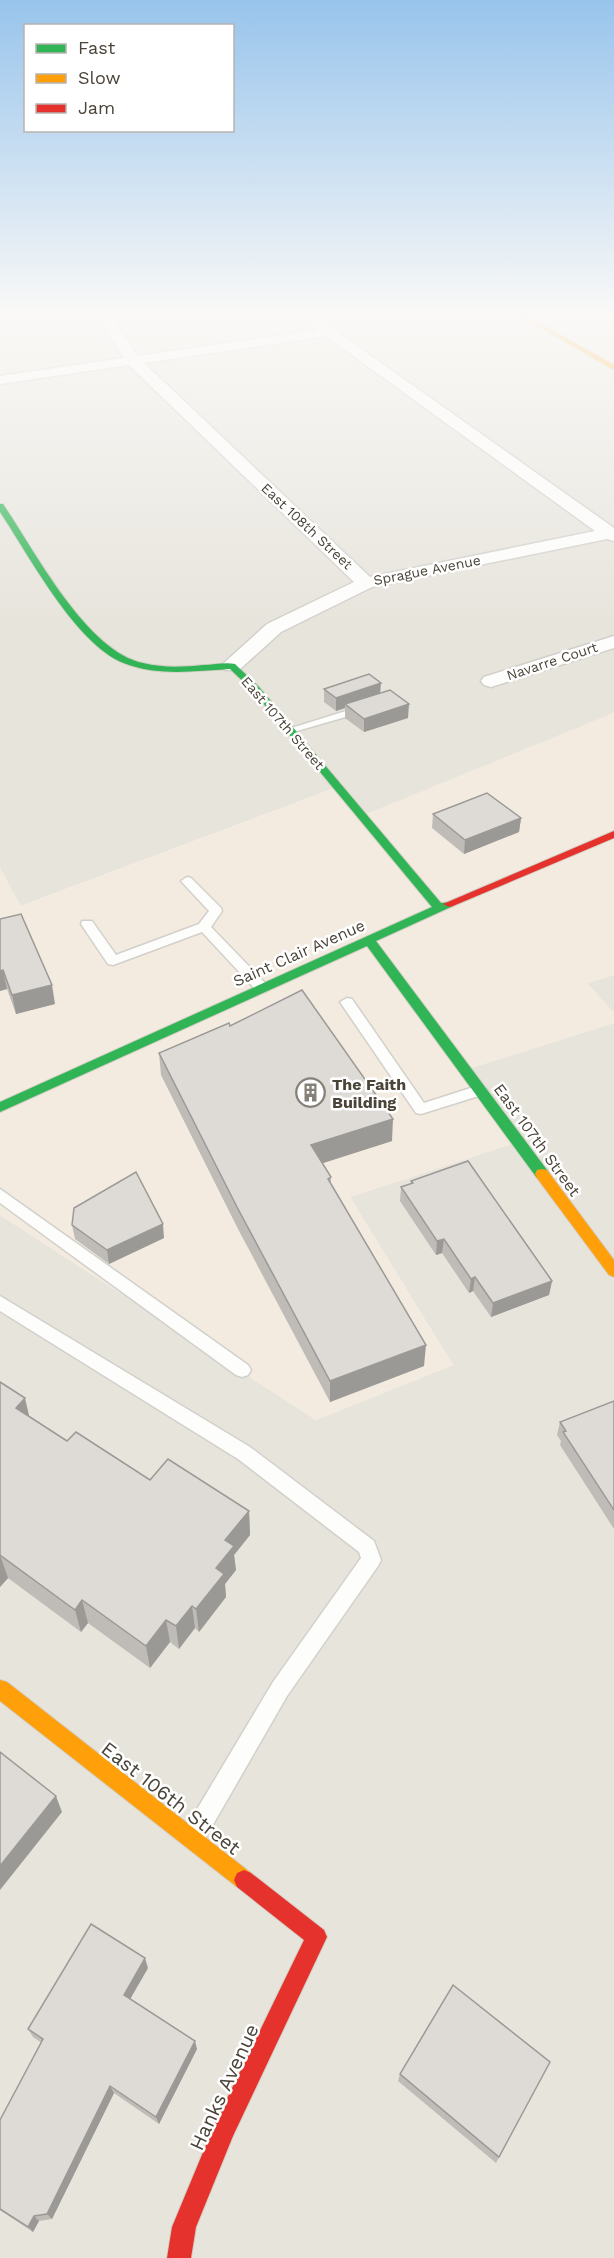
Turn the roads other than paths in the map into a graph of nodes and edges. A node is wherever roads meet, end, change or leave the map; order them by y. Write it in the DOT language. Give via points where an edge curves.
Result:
graph roads {
  1 [pos="192,417"];
  2 [pos="447,417"];
  3 [pos="0,506"];
  4 [pos="612,535"];
  5 [pos="366,583"];
  6 [pos="614,642"];
  7 [pos="232,666"];
  8 [pos="490,681"];
  9 [pos="370,706"];
  10 [pos="291,730"];
  11 [pos="614,834"];
  12 [pos="187,881"];
  13 [pos="439,908"];
  14 [pos="87,924"];
  15 [pos="204,927"];
  16 [pos="369,940"];
  17 [pos="262,988"];
  18 [pos="347,1002"];
  19 [pos="480,1090"];
  20 [pos="0,1107"];
  21 [pos="0,1195"];
  22 [pos="614,1271"];
  23 [pos="0,1303"];
  24 [pos="242,1370"];
  25 [pos="0,1689"];
  26 [pos="192,1839"];
  27 [pos="317,1937"];
  28 [pos="179,2258"];
  1 -- 5 [label="street, East 108th Street"];
  2 -- 4 [label="street"];
  3 -- 7 [label="street, East 107th Street" via="92,638 116,657 147,666"];
  4 -- 5 [label="street, Sprague Avenue"];
  5 -- 7 [label="street, Sprague Avenue" via="274,628"];
  6 -- 8 [label="street, Navarre Court"];
  7 -- 10 [label="street, East 107th Street"];
  9 -- 10 [label="lane"];
  10 -- 13 [label="street, East 107th Street"];
  11 -- 13 [label="street, Saint Clair Avenue"];
  12 -- 15 [label="lane" via="216,911"];
  13 -- 16 [label="street, Saint Clair Avenue"];
  14 -- 15 [label="lane" via="113,960"];
  15 -- 17 [label="lane"];
  16 -- 17 [label="street, Saint Clair Avenue"];
  16 -- 19 [label="street, East 107th Street"];
  17 -- 20 [label="street, Saint Clair Avenue"];
  18 -- 19 [label="lane" via="421,1109"];
  19 -- 22 [label="street, East 107th Street"];
  21 -- 24 [label="lane"];
  23 -- 26 [label="lane" via="244,1453 367,1547 371,1560 280,1689"];
  25 -- 26 [label="street, East 106th Street"];
  26 -- 27 [label="street, East 106th Street"];
  27 -- 28 [label="street, Hanks Avenue" via="224,2129 184,2227"];
}
